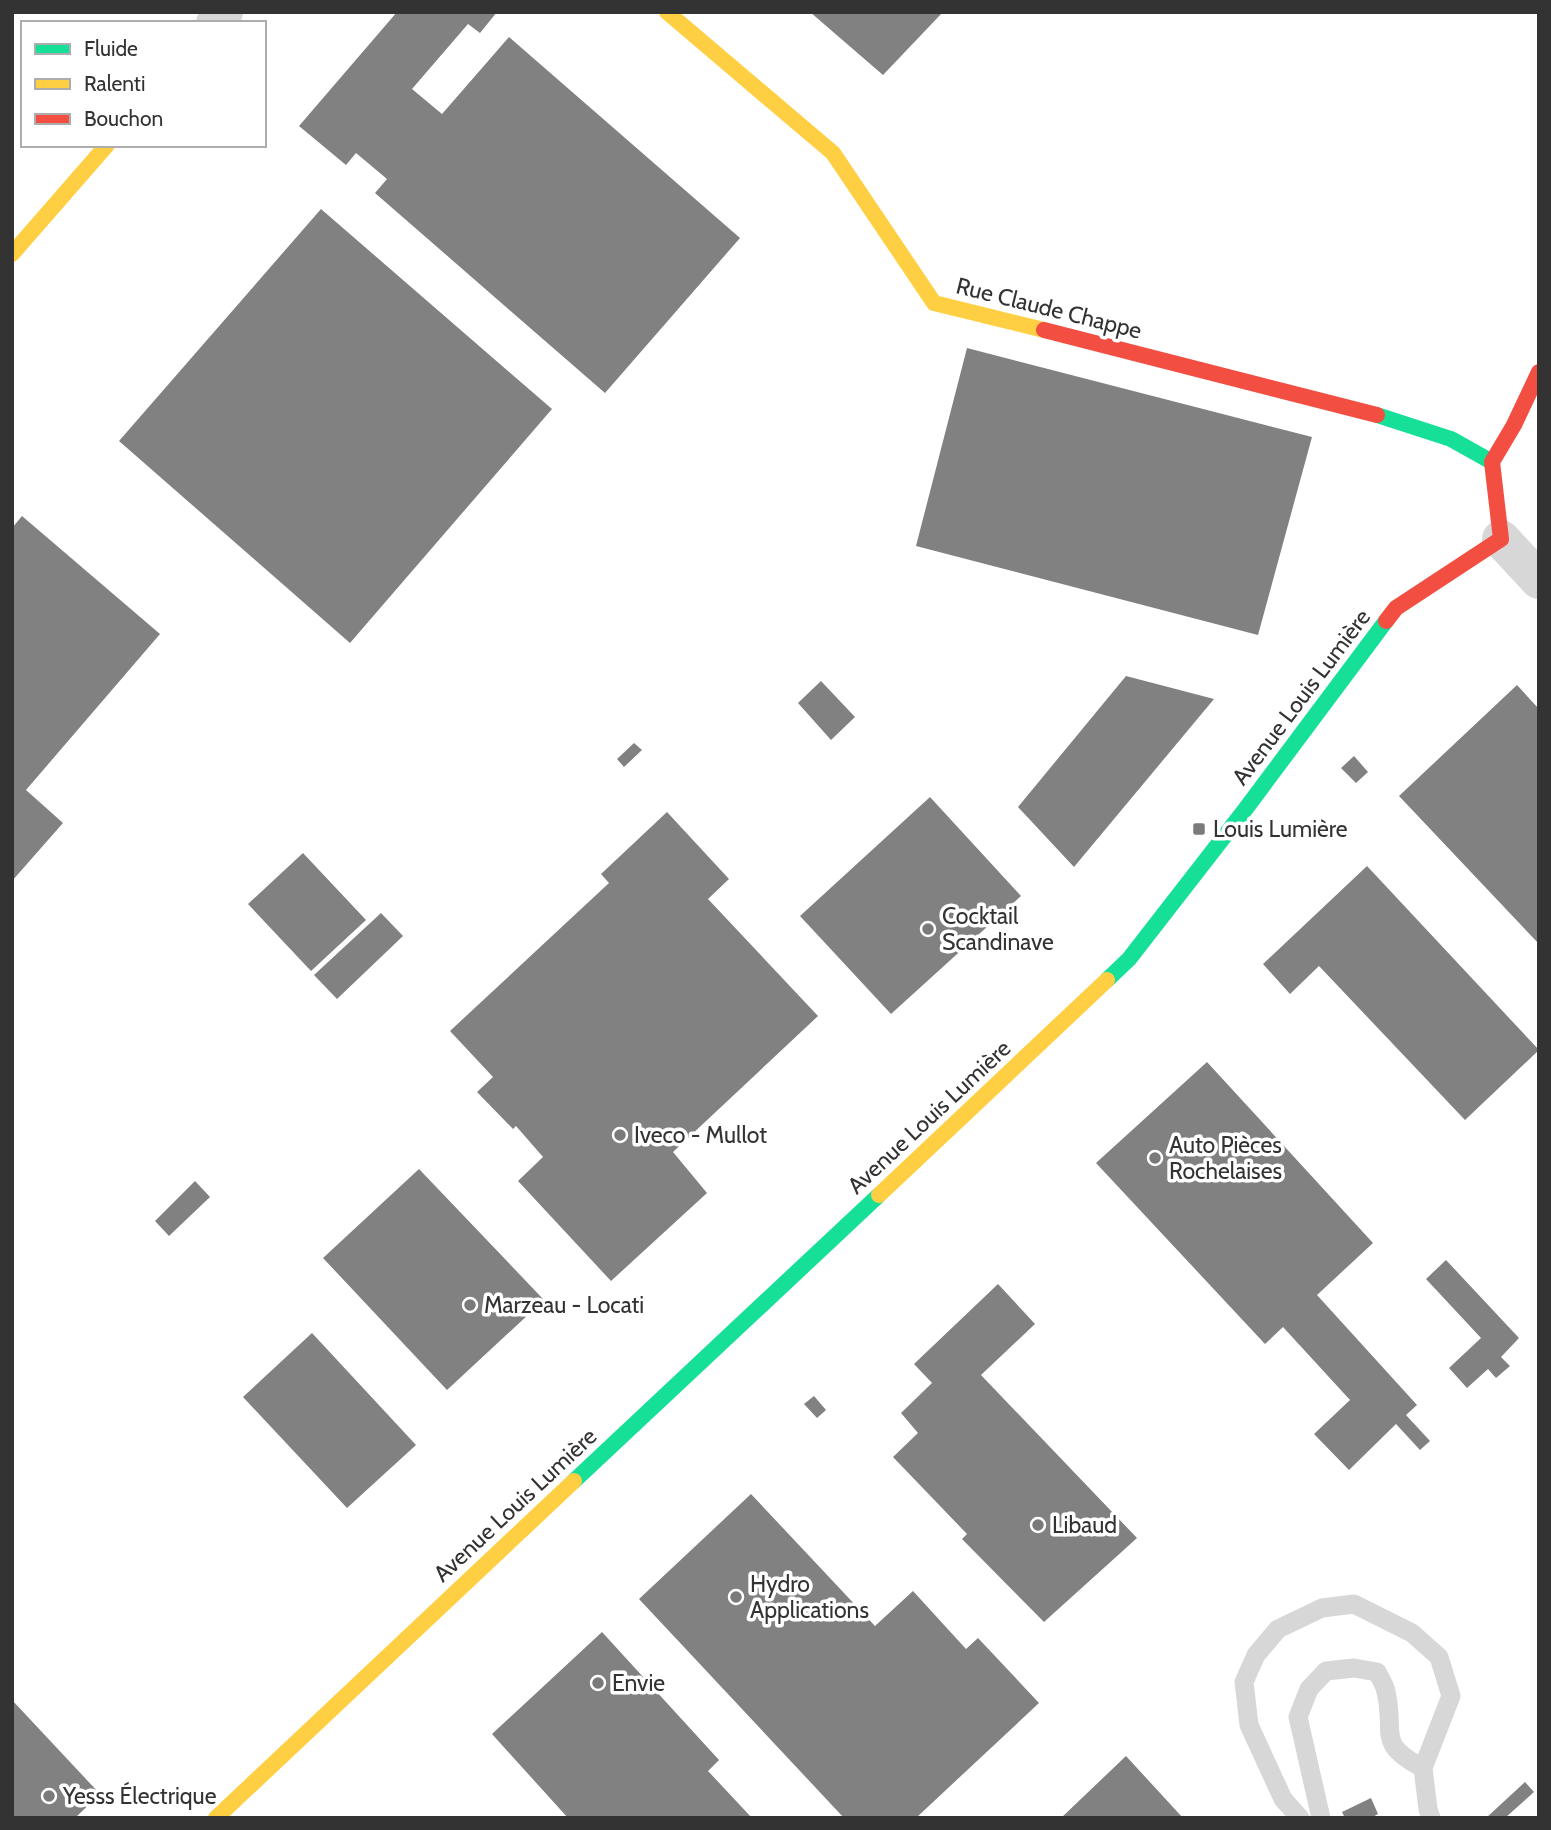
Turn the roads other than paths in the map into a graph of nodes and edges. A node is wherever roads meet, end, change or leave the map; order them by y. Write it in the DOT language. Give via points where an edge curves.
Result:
graph roads {
  1 [pos="667,12"];
  2 [pos="105,147"];
  3 [pos="12,254"];
  4 [pos="1539,372"];
  5 [pos="1492,462"];
  6 [pos="1501,538"];
  7 [pos="1539,580"];
  8 [pos="1423,1768"];
  9 [pos="215,1818"];
  10 [pos="1300,1818"];
  11 [pos="1321,1818"];
  12 [pos="1431,1818"];
  1 -- 5 [label="street, Rue Claude Chappe" via="832,153 934,303 1354,407 1451,439"];
  2 -- 3 [label="street"];
  4 -- 5 [label="street"];
  5 -- 6 [label="street"];
  6 -- 7 [label="street"];
  6 -- 9 [label="street, Avenue Louis Lumière" via="1396,608 1244,811 1110,978"];
  8 -- 10 [label="lane" via="1451,1696 1439,1657 1412,1633 1354,1604 1322,1608 1278,1629 1256,1655 1244,1682 1249,1725 1283,1799"];
  8 -- 11 [label="lane" via="1402,1757 1390,1743 1386,1690 1377,1672 1354,1668 1326,1671 1310,1689 1298,1717"];
  8 -- 12 [label="lane"];
}
